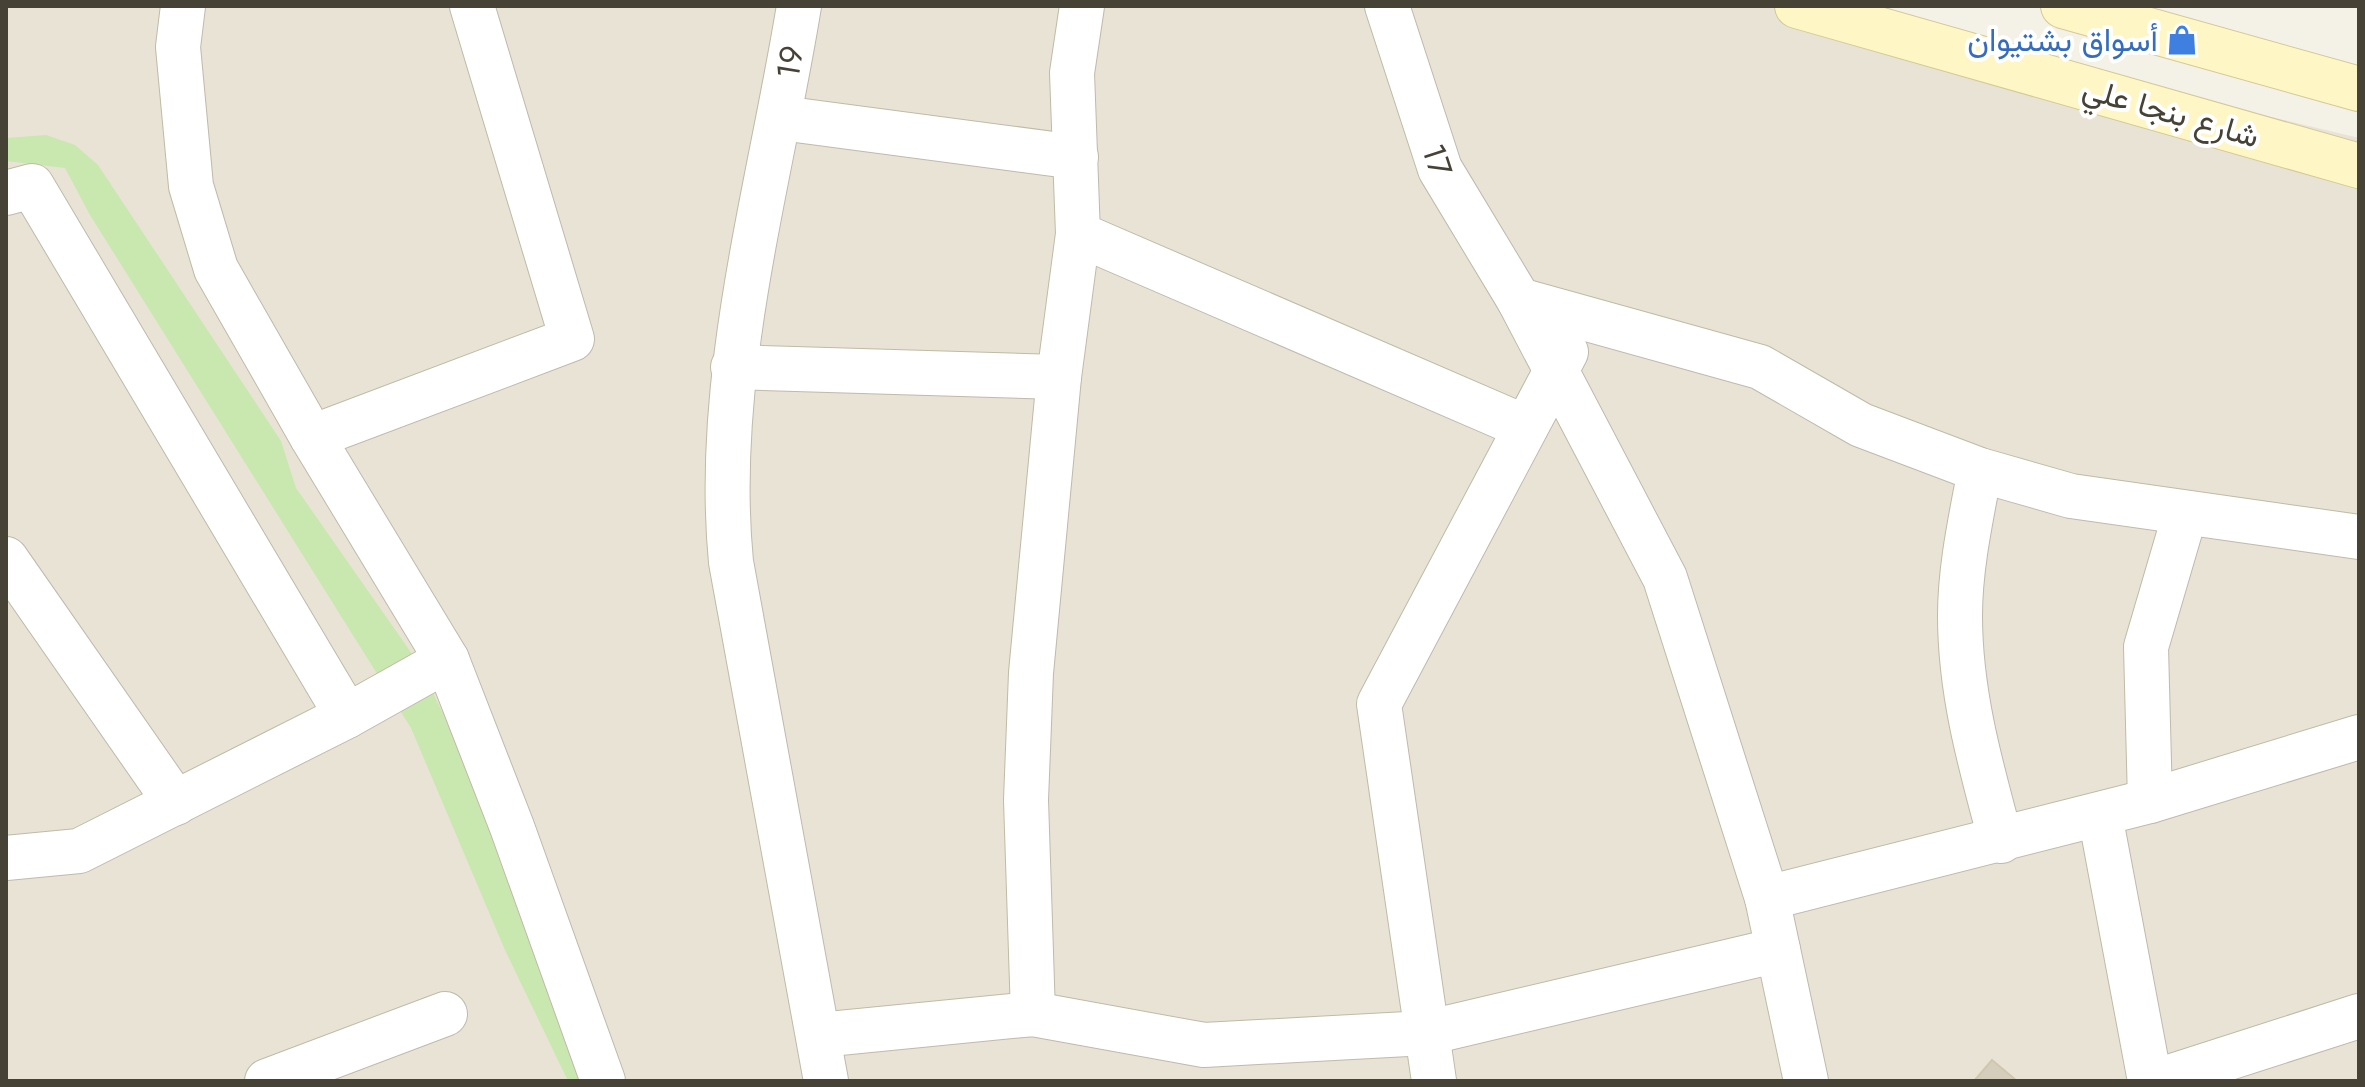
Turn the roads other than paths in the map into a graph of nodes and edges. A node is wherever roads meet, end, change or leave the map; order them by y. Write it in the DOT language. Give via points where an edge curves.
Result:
graph roads {
  1 [pos="183,6"];
  2 [pos="472,6"];
  3 [pos="799,6"];
  4 [pos="1082,6"];
  5 [pos="1387,6"];
  6 [pos="1797,6"];
  7 [pos="2063,6"];
  8 [pos="2161,21"];
  9 [pos="2359,89"];
  10 [pos="781,118"];
  11 [pos="1076,157"];
  12 [pos="2359,166"];
  13 [pos="6,193"];
  14 [pos="1078,234"];
  15 [pos="1519,300"];
  16 [pos="1585,318"];
  17 [pos="733,367"];
  18 [pos="1555,372"];
  19 [pos="1059,377"];
  20 [pos="1525,427"];
  21 [pos="312,437"];
  22 [pos="1980,470"];
  23 [pos="2185,514"];
  24 [pos="2359,537"];
  25 [pos="6,559"];
  26 [pos="447,660"];
  27 [pos="347,716"];
  28 [pos="2359,737"];
  29 [pos="2150,801"];
  30 [pos="176,803"];
  31 [pos="2100,815"];
  32 [pos="2001,841"];
  33 [pos="6,858"];
  34 [pos="1767,898"];
  35 [pos="1778,950"];
  36 [pos="445,1014"];
  37 [pos="1033,1014"];
  38 [pos="2359,1016"];
  39 [pos="1426,1033"];
  40 [pos="819,1035"];
  41 [pos="267,1081"];
  42 [pos="603,1081"];
  43 [pos="826,1081"];
  44 [pos="1434,1081"];
  45 [pos="1806,1081"];
  46 [pos="2150,1081"];
  47 [pos="2157,1081"];
  1 -- 21 [label="street" via="178,47 191,186 216,269"];
  2 -- 21 [label="street" via="572,339"];
  3 -- 10 [label="street, 19"];
  4 -- 11 [label="street" via="1072,73"];
  5 -- 15 [label="street, 17" via="1440,169"];
  6 -- 12 [label="main road, شارع بنجا علي"];
  7 -- 8 [label="main road"];
  8 -- 9 [label="main road"];
  10 -- 11 [label="street"];
  10 -- 17 [label="street, 19"];
  11 -- 14 [label="street"];
  13 -- 27 [label="street" via="32,186"];
  14 -- 19 [label="street"];
  14 -- 20 [label="street"];
  15 -- 16 [label="street"];
  15 -- 18 [label="street, 17"];
  16 -- 18 [label="street"];
  16 -- 22 [label="street" via="1760,367 1861,425"];
  17 -- 19 [label="street"];
  17 -- 40 [label="street, 19" via="726,450 731,562"];
  18 -- 20 [label="street"];
  18 -- 34 [label="street, 17" via="1665,578"];
  19 -- 37 [label="street" via="1026,800"];
  20 -- 39 [label="street" via="1379,704"];
  21 -- 26 [label="street"];
  22 -- 23 [label="street" via="2071,496"];
  22 -- 32 [label="street" via="1963,578 1961,650 1969,720"];
  23 -- 24 [label="street"];
  23 -- 29 [label="street" via="2146,647"];
  25 -- 30 [label="street"];
  26 -- 27 [label="street"];
  26 -- 42 [label="street"];
  27 -- 30 [label="street"];
  28 -- 29 [label="street"];
  29 -- 31 [label="street"];
  30 -- 33 [label="street" via="79,851"];
  31 -- 32 [label="street"];
  31 -- 46 [label="street"];
  32 -- 34 [label="street"];
  34 -- 35 [label="street, 17"];
  35 -- 39 [label="street"];
  35 -- 45 [label="street, 17"];
  36 -- 41 [label="street"];
  37 -- 39 [label="street" via="1204,1045"];
  37 -- 40 [label="street"];
  38 -- 47 [label="street"];
  39 -- 44 [label="street"];
  40 -- 43 [label="street, 19"];
}
